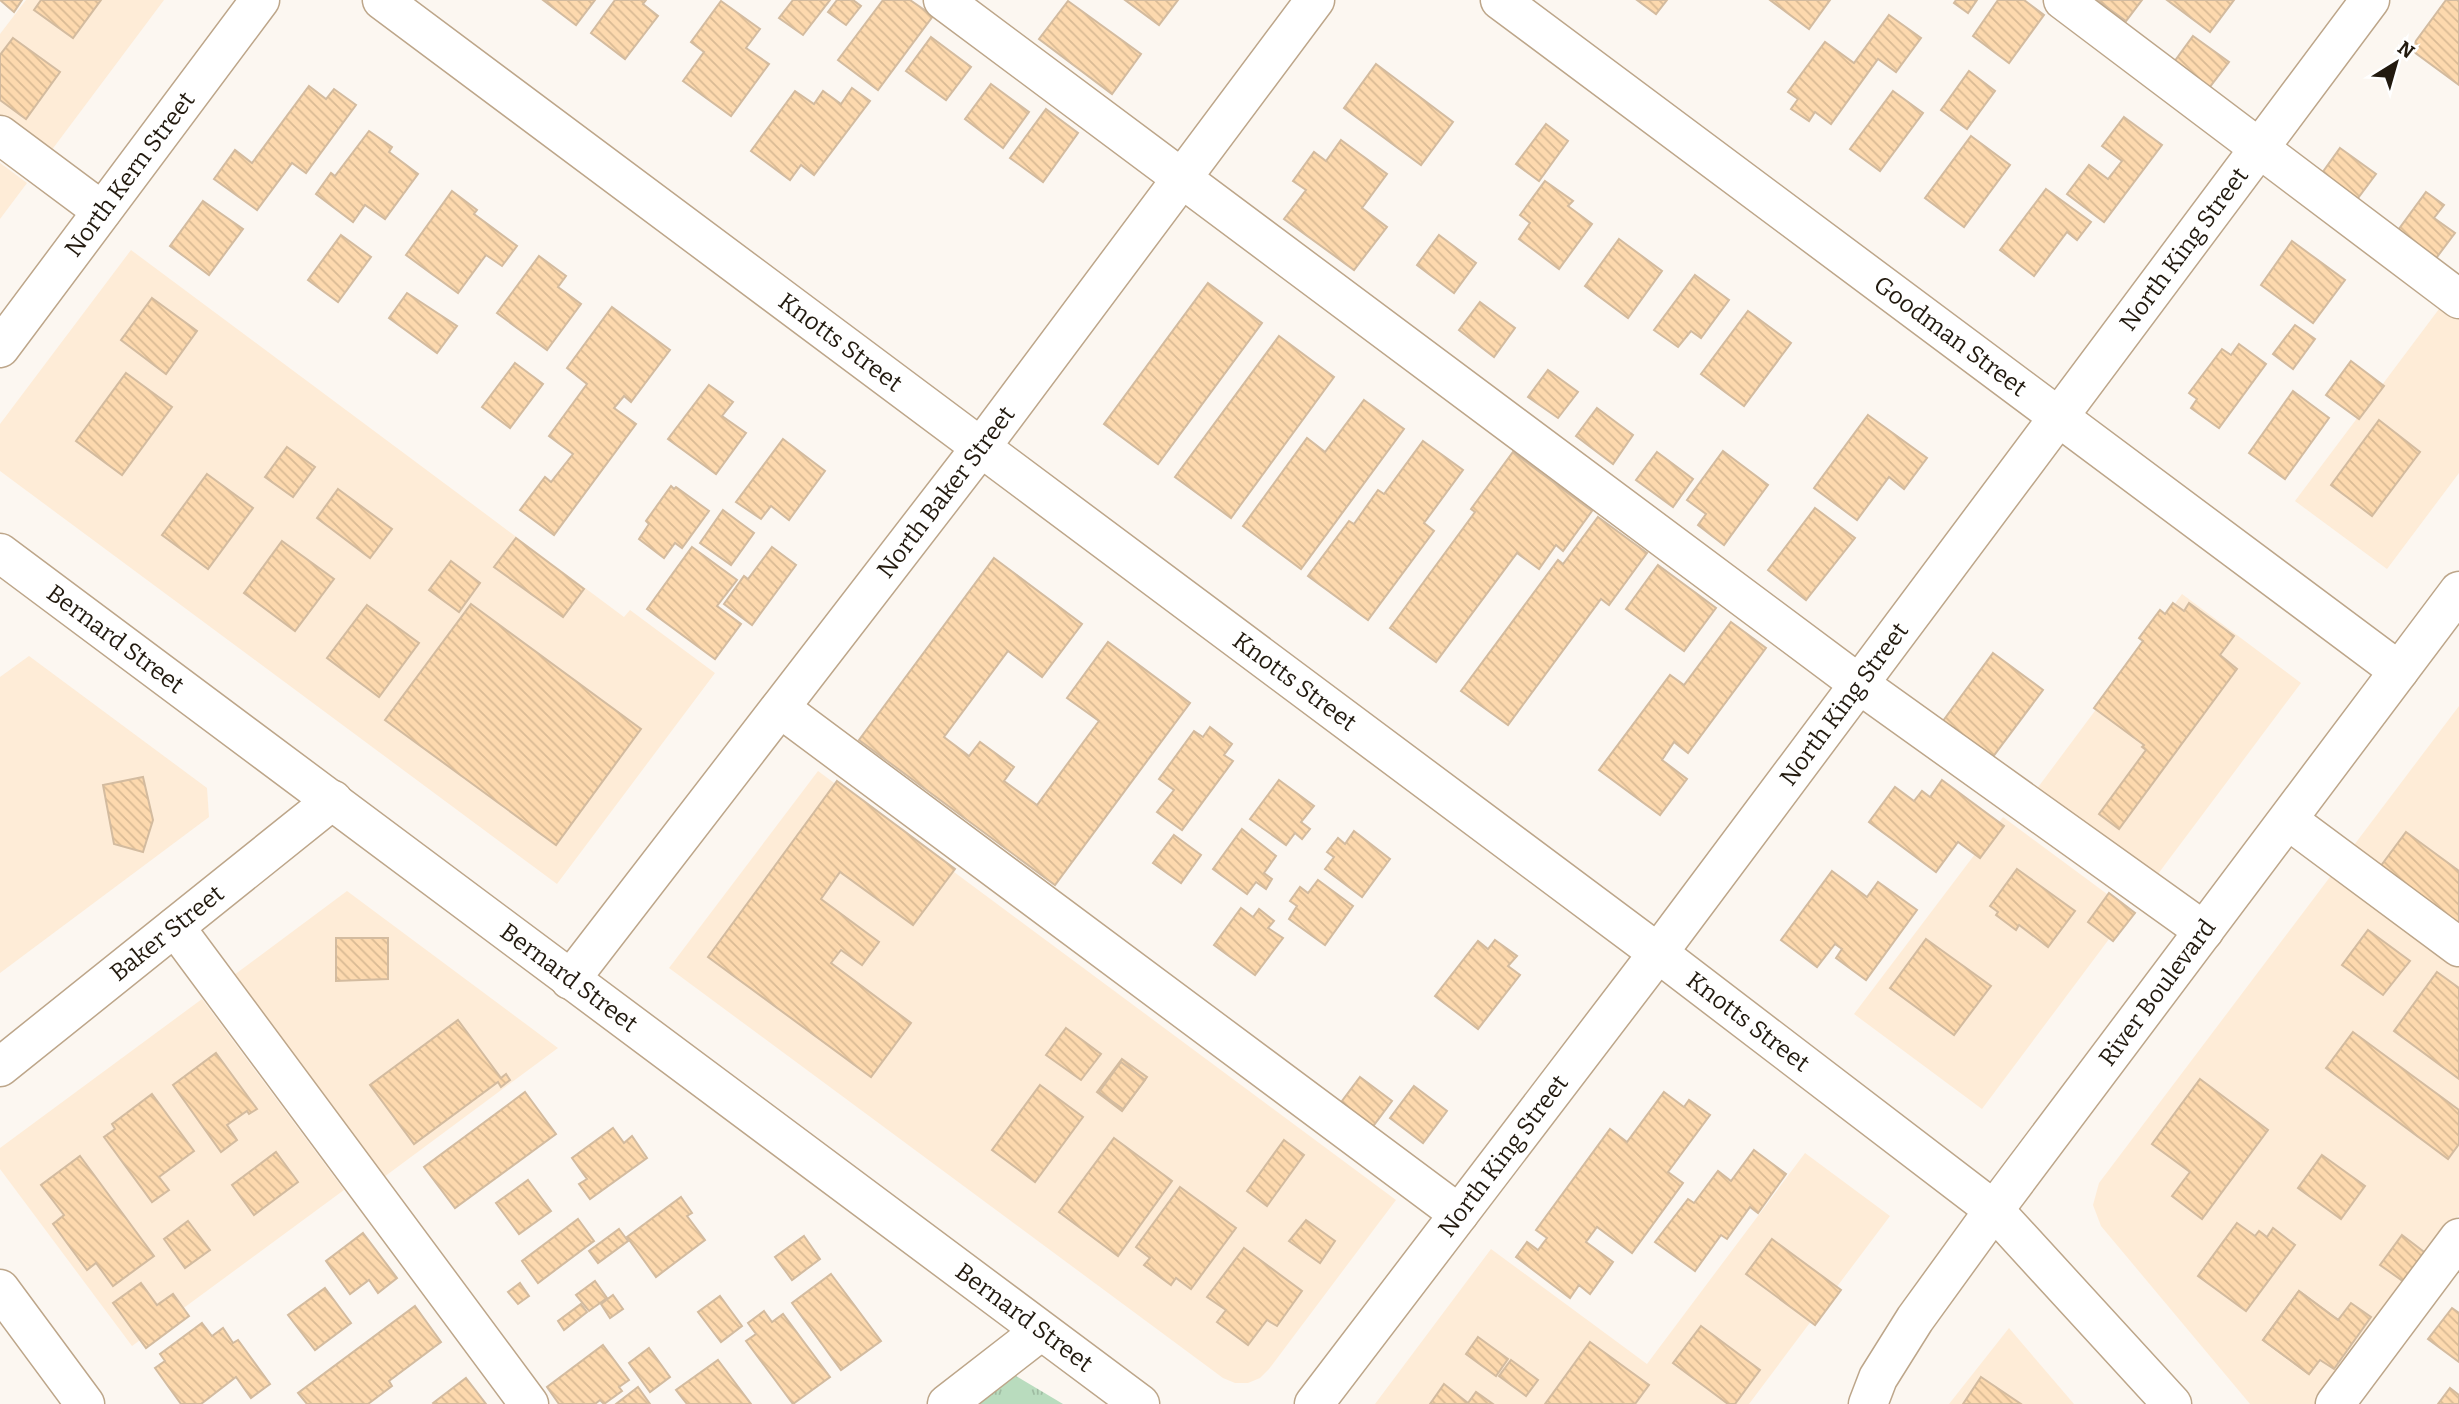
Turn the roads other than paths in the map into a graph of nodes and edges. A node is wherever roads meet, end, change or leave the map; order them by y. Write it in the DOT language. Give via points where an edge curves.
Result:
graph roads {
  1 [pos="260,0"];
  2 [pos="382,0"];
  3 [pos="943,0"];
  4 [pos="1315,0"];
  5 [pos="1500,0"];
  6 [pos="2063,0"];
  7 [pos="2370,0"];
  8 [pos="0,135"];
  9 [pos="2259,149"];
  10 [pos="1181,179"];
  11 [pos="102,211"];
  12 [pos="2459,299"];
  13 [pos="0,348"];
  14 [pos="2058,417"];
  15 [pos="981,447"];
  16 [pos="0,553"];
  17 [pos="2459,591"];
  18 [pos="2399,671"];
  19 [pos="1859,684"];
  20 [pos="780,708"];
  21 [pos="332,800"];
  22 [pos="2288,820"];
  23 [pos="175,927"];
  24 [pos="2204,931"];
  25 [pos="2459,947"];
  26 [pos="1658,953"];
  27 [pos="570,980"];
  28 [pos="0,1067"];
  29 [pos="1994,1210"];
  30 [pos="1459,1214"];
  31 [pos="2459,1238"];
  32 [pos="0,1289"];
  33 [pos="1041,1331"];
  34 [pos="79,1402"];
  35 [pos="529,1404"];
  36 [pos="947,1404"];
  37 [pos="1140,1404"];
  38 [pos="1314,1404"];
  39 [pos="1868,1404"];
  40 [pos="2172,1404"];
  41 [pos="2334,1404"];
  1 -- 11 [label="street, North Kern Street"];
  2 -- 15 [label="street, Knotts Street"];
  3 -- 10 [label="street"];
  4 -- 10 [label="street, North Baker Street"];
  5 -- 14 [label="street, Goodman Street"];
  6 -- 9 [label="street"];
  7 -- 9 [label="street, North King Street"];
  8 -- 11 [label="street"];
  9 -- 12 [label="street"];
  9 -- 14 [label="street, North King Street"];
  10 -- 15 [label="street, North Baker Street"];
  10 -- 19 [label="street"];
  11 -- 13 [label="street, North Kern Street"];
  14 -- 18 [label="street, Goodman Street"];
  14 -- 19 [label="street, North King Street"];
  15 -- 20 [label="street, North Baker Street"];
  15 -- 26 [label="street, Knotts Street"];
  16 -- 21 [label="street, Bernard Street"];
  17 -- 18 [label="street, River Boulevard"];
  18 -- 22 [label="street, River Boulevard"];
  19 -- 24 [label="street"];
  19 -- 26 [label="street, North King Street"];
  20 -- 27 [label="street, North Baker Street"];
  20 -- 30 [label="street"];
  21 -- 23 [label="street, Baker Street"];
  21 -- 27 [label="street, Bernard Street"];
  22 -- 24 [label="street, River Boulevard"];
  22 -- 25 [label="street"];
  23 -- 28 [label="street, Baker Street"];
  23 -- 35 [label="street"];
  24 -- 29 [label="street, River Boulevard"];
  26 -- 29 [label="street, Knotts Street"];
  26 -- 30 [label="street, North King Street"];
  27 -- 33 [label="street, Bernard Street"];
  29 -- 39 [label="street, River Boulevard" via="1915,1319 1878,1378"];
  29 -- 40 [label="street, Knotts Street"];
  30 -- 38 [label="street, North King Street"];
  31 -- 41 [label="street"];
  32 -- 34 [label="street"];
  33 -- 36 [label="street"];
  33 -- 37 [label="street, Bernard Street"];
}
